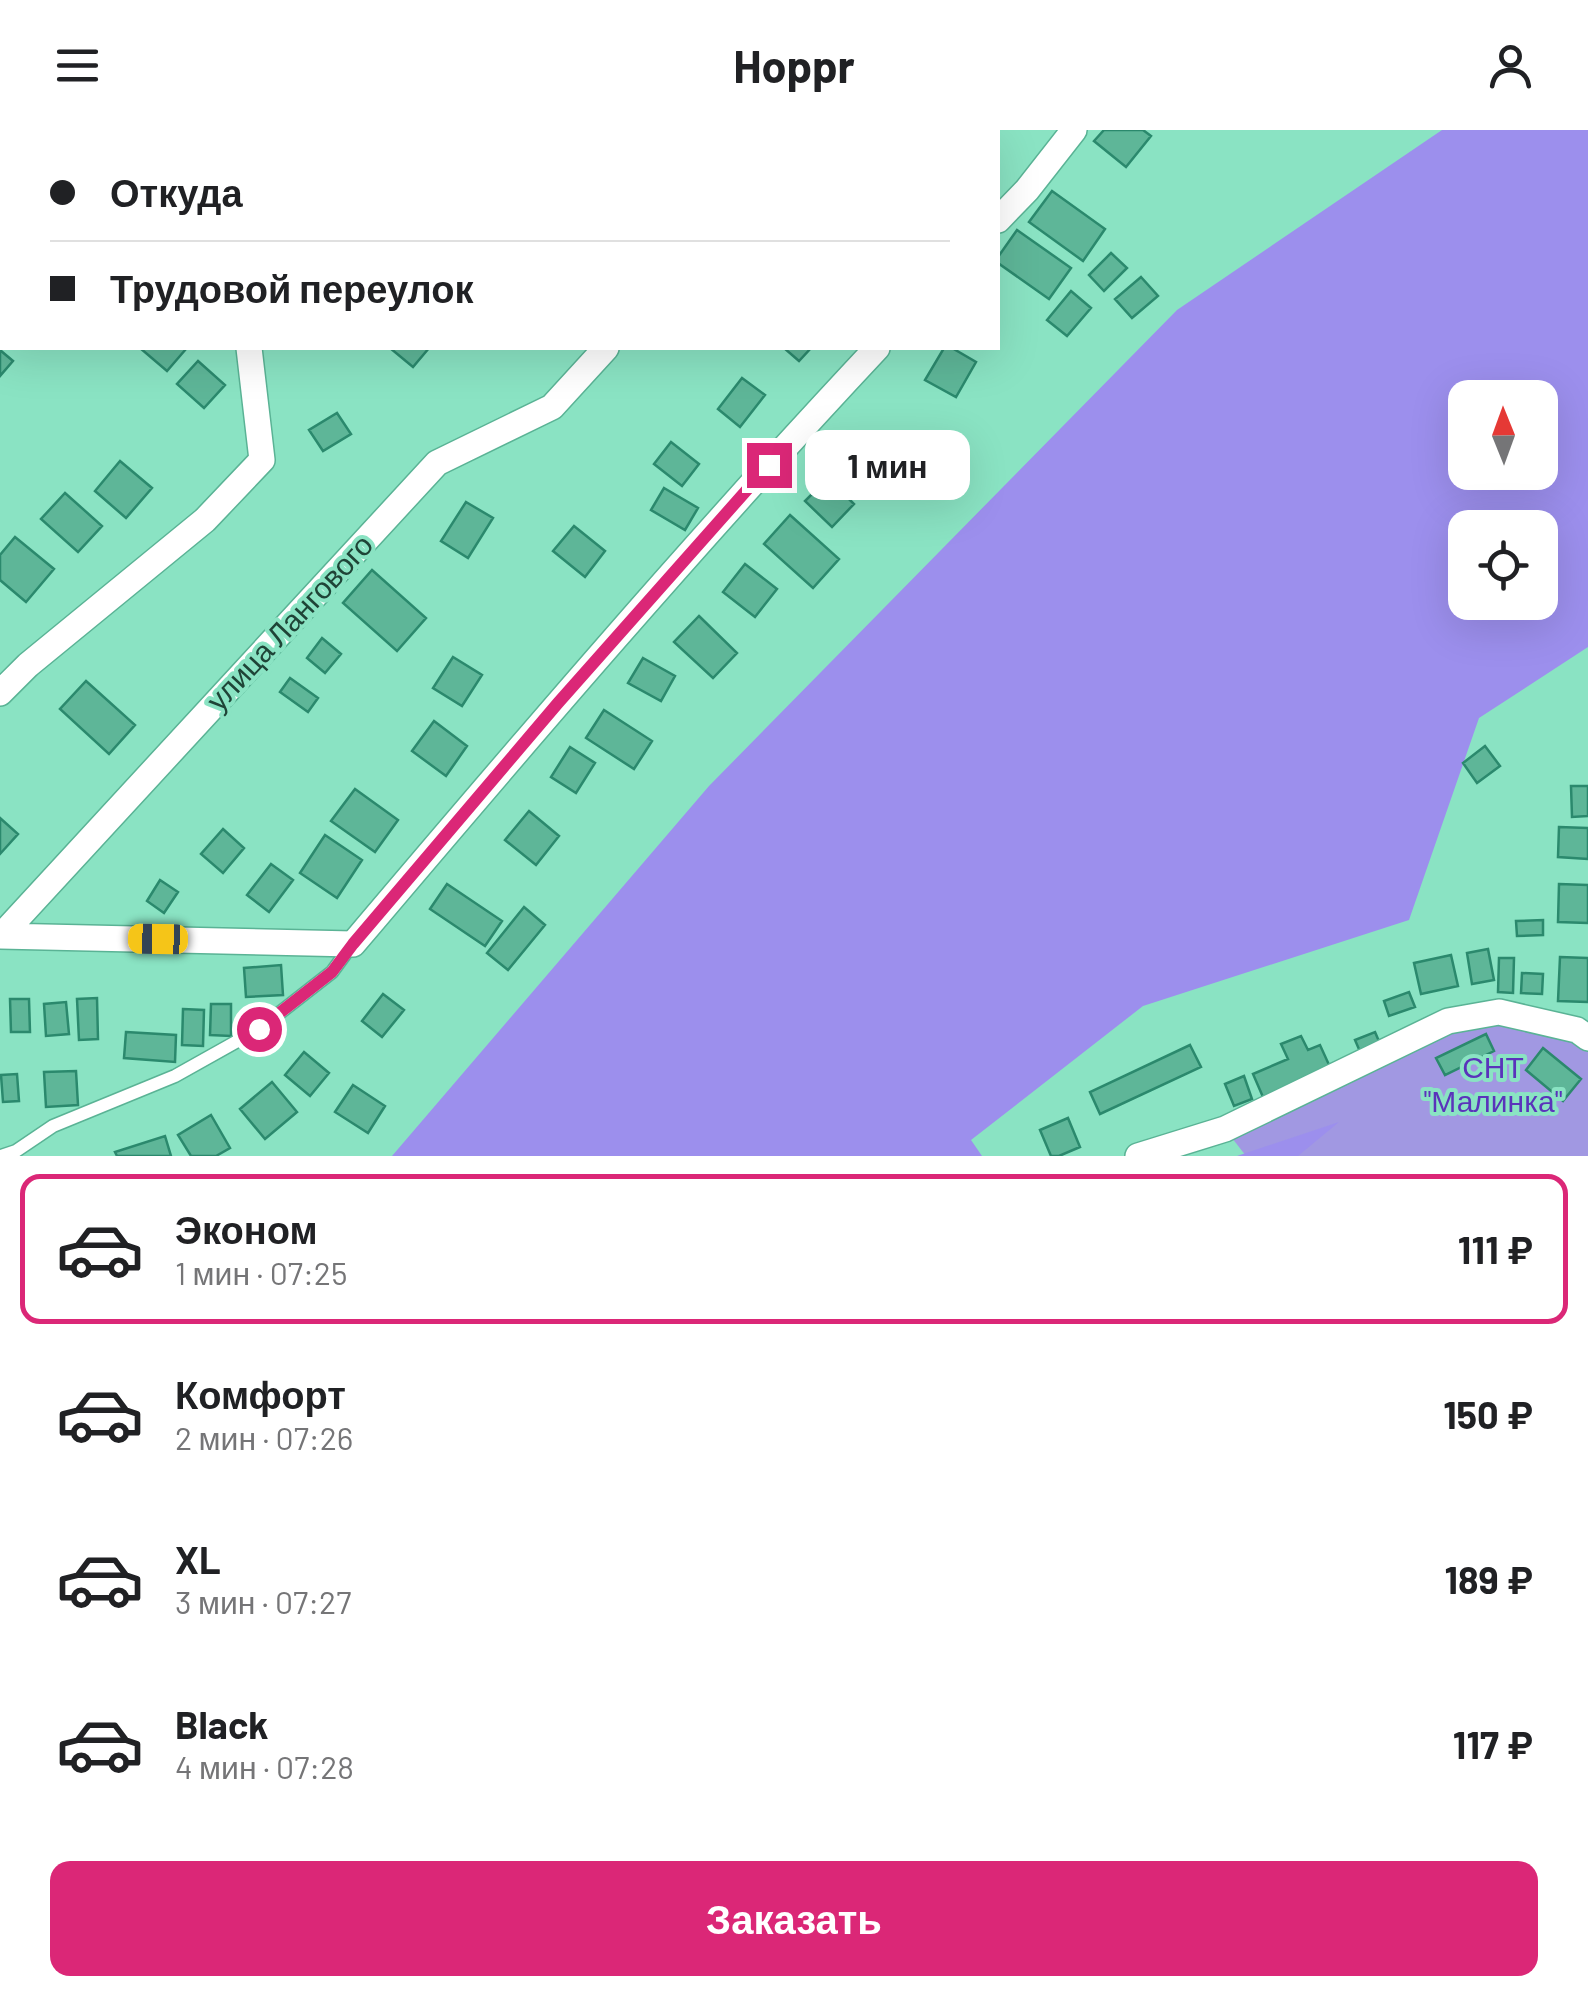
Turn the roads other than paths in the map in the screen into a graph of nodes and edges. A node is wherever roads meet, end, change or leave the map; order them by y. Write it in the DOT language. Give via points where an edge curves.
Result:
graph roads {
  1 [pos="1074,130"];
  2 [pos="1000,218"];
  3 [pos="249,350"];
  4 [pos="604,350"];
  5 [pos="875,350"];
  6 [pos="0,693"];
  7 [pos="0,936"];
  8 [pos="353,944"];
  9 [pos="1588,1038"];
  10 [pos="1,1156"];
  11 [pos="1138,1156"];
  1 -- 2 [label="street"];
  3 -- 6 [label="street" via="262,460 204,520"];
  4 -- 7 [label="street, улица Лангового" via="552,406 437,463"];
  5 -- 8 [label="street" via="724,513"];
  7 -- 8 [label="street"];
  8 -- 10 [label="lane" via="332,972 259,1029 176,1076 53,1126"];
  9 -- 11 [label="street" via="1499,1012 1448,1021 1224,1130"];
}
